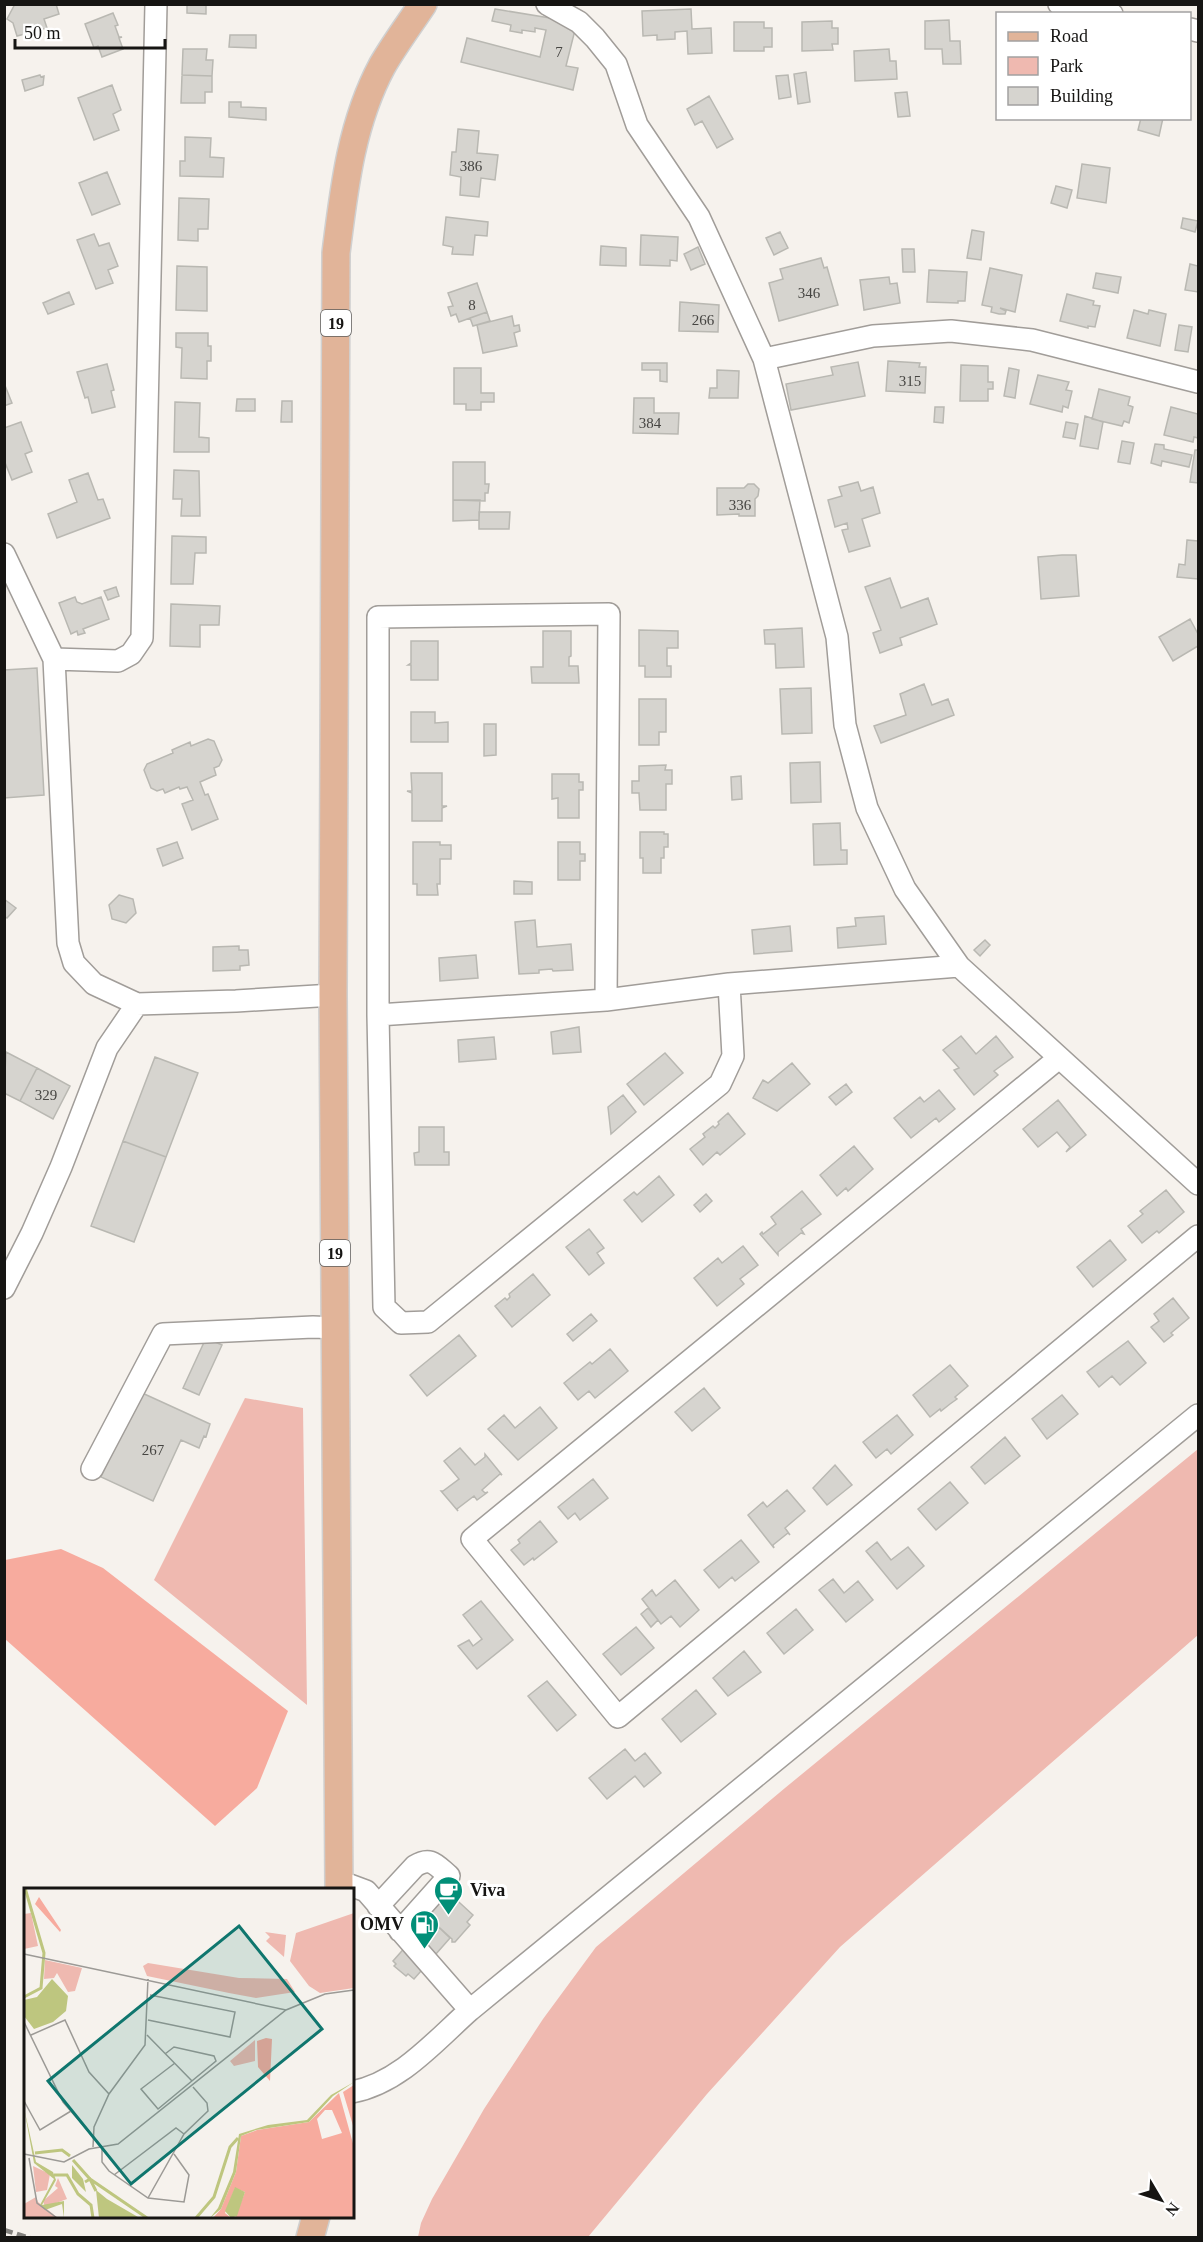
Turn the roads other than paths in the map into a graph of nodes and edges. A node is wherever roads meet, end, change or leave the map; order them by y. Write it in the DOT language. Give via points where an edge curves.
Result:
graph roads {
  1 [pos="156,4"];
  2 [pos="423,4"];
  3 [pos="547,4"];
  4 [pos="1059,4"];
  5 [pos="1101,12"];
  6 [pos="764,359"];
  7 [pos="1198,382"];
  8 [pos="4,554"];
  9 [pos="54,659"];
  10 [pos="959,966"];
  11 [pos="729,984"];
  12 [pos="333,995"];
  13 [pos="606,1000"];
  14 [pos="137,1004"];
  15 [pos="378,1015"];
  16 [pos="1059,1058"];
  17 [pos="1198,1184"];
  18 [pos="1198,1236"];
  19 [pos="4,1288"];
  20 [pos="336,1328"];
  21 [pos="1198,1415"];
  22 [pos="92,1469"];
  23 [pos="339,1885"];
  24 [pos="354,1889"];
  25 [pos="378,1906"];
  26 [pos="400,1931"];
  27 [pos="470,2010"];
  28 [pos="354,2091"];
  29 [pos="316,2218"];
  30 [pos="310,2238"];
  1 -- 9 [label="street" via="142,638 131,654 118,661"];
  2 -- 12 [label="main road, 19" via="382,67 357,128 336,253"];
  3 -- 6 [label="street" via="579,22 616,64 637,125 699,217"];
  4 -- 5 [label="street"];
  6 -- 7 [label="street" via="873,336 951,331 1032,340"];
  6 -- 10 [label="street" via="837,637 845,725 867,808 905,889"];
  8 -- 9 [label="street"];
  9 -- 14 [label="street" via="68,942 74,963 94,984"];
  10 -- 11 [label="street"];
  10 -- 16 [label="street"];
  11 -- 13 [label="street"];
  11 -- 15 [label="street" via="733,1056 720,1084 429,1322 401,1323 384,1307"];
  12 -- 14 [label="street"];
  12 -- 20 [label="main road, 19"];
  13 -- 15 [label="street"];
  13 -- 15 [label="street" via="609,614 378,617"];
  14 -- 19 [label="street" via="107,1048 61,1167"];
  16 -- 17 [label="street"];
  16 -- 18 [label="street" via="472,1539 618,1717"];
  20 -- 22 [label="street" via="163,1334"];
  20 -- 23 [label="main road, 19"];
  21 -- 27 [label="street"];
  24 -- 25 [label="street" via="366,1892"];
  25 -- 26 [label="street"];
  25 -- 26 [label="street" via="422,1861 435,1864 449,1876"];
  26 -- 27 [label="street"];
  27 -- 28 [label="street" via="404,2069 368,2089"];
  29 -- 30 [label="main road"];
}
